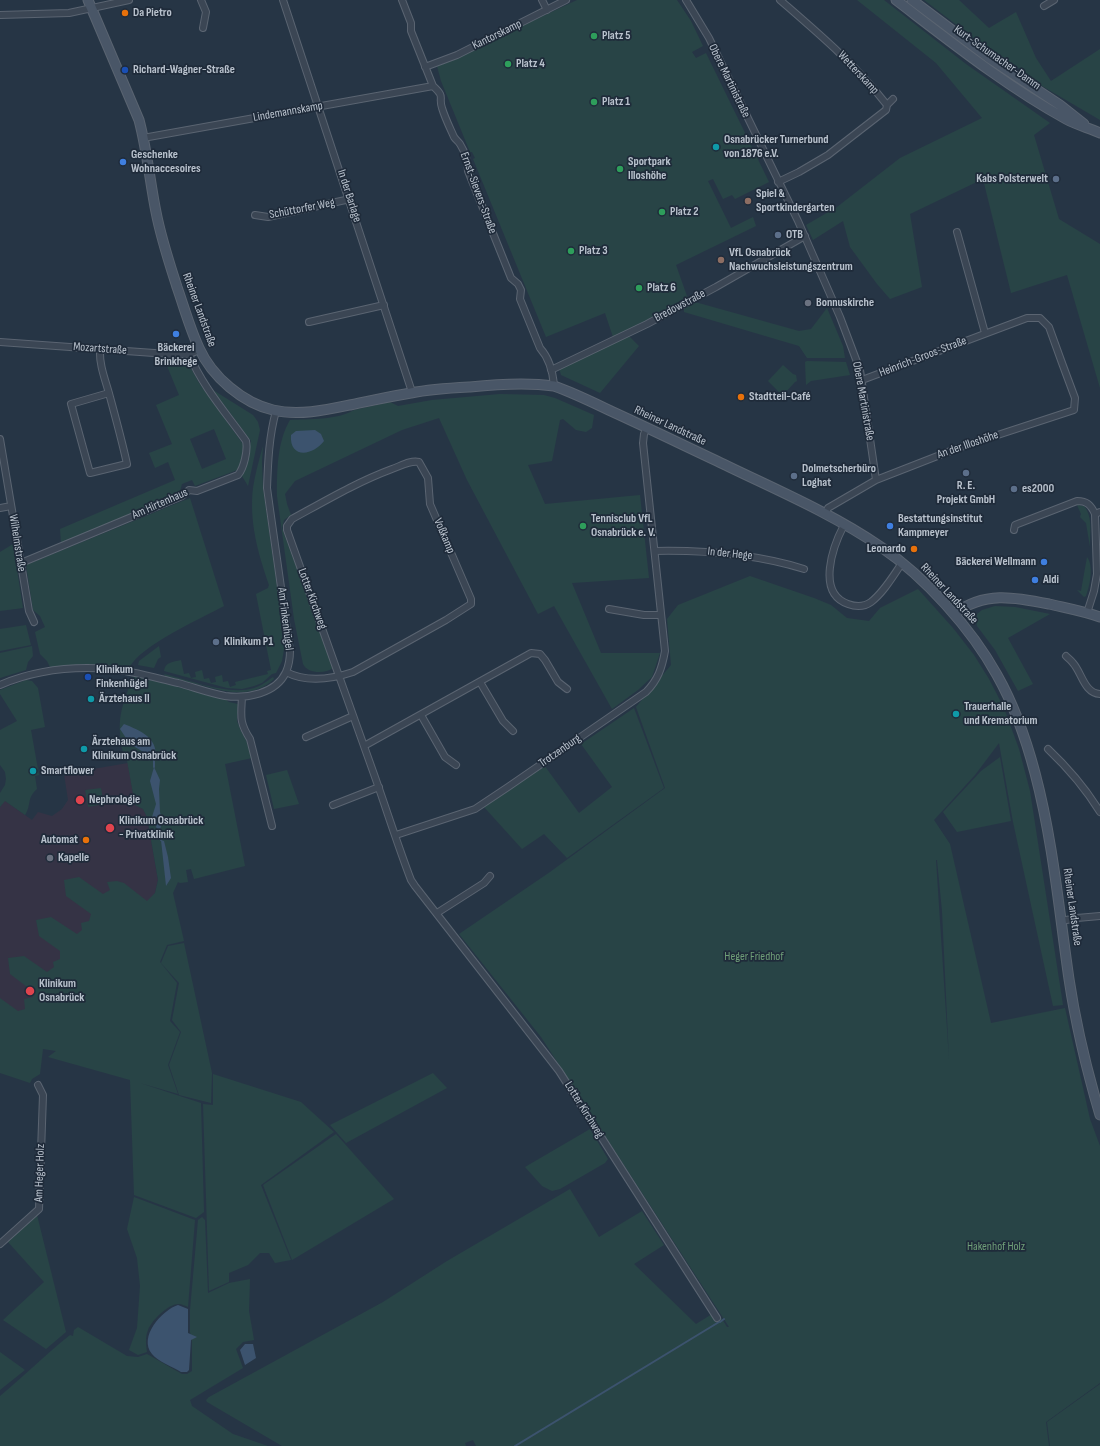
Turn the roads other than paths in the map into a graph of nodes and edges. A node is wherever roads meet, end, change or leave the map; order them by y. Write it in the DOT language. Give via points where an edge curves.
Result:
graph roads {
  1 [pos="129,0"];
  2 [pos="201,0"];
  3 [pos="283,0"];
  4 [pos="402,0"];
  5 [pos="542,0"];
  6 [pos="566,0"];
  7 [pos="686,0"];
  8 [pos="780,0"];
  9 [pos="896,0"];
  10 [pos="912,0"];
  11 [pos="1054,0"];
  12 [pos="90,4"];
  13 [pos="1044,6"];
  14 [pos="547,10"];
  15 [pos="0,15"];
  16 [pos="203,28"];
  17 [pos="426,67"];
  18 [pos="433,86"];
  19 [pos="894,100"];
  20 [pos="887,105"];
  21 [pos="319,106"];
  22 [pos="1088,128"];
  23 [pos="1100,134"];
  24 [pos="143,138"];
  25 [pos="778,182"];
  26 [pos="350,199"];
  27 [pos="255,215"];
  28 [pos="957,232"];
  29 [pos="805,236"];
  30 [pos="384,305"];
  31 [pos="309,322"];
  32 [pos="985,333"];
  33 [pos="0,342"];
  34 [pos="100,349"];
  35 [pos="200,350"];
  36 [pos="189,354"];
  37 [pos="1062,363"];
  38 [pos="551,370"];
  39 [pos="862,380"];
  40 [pos="554,386"];
  41 [pos="412,392"];
  42 [pos="109,393"];
  43 [pos="276,411"];
  44 [pos="646,427"];
  45 [pos="0,440"];
  46 [pos="876,480"];
  47 [pos="11,506"];
  48 [pos="0,508"];
  49 [pos="1098,513"];
  50 [pos="825,514"];
  51 [pos="289,522"];
  52 [pos="844,524"];
  53 [pos="1014,530"];
  54 [pos="655,551"];
  55 [pos="20,563"];
  56 [pos="902,563"];
  57 [pos="804,569"];
  58 [pos="609,609"];
  59 [pos="1087,613"];
  60 [pos="954,614"];
  61 [pos="661,615"];
  62 [pos="1100,617"];
  63 [pos="34,622"];
  64 [pos="1066,656"];
  65 [pos="286,672"];
  66 [pos="339,676"];
  67 [pos="480,682"];
  68 [pos="0,684"];
  69 [pos="567,689"];
  70 [pos="1100,694"];
  71 [pos="242,696"];
  72 [pos="421,715"];
  73 [pos="354,716"];
  74 [pos="513,731"];
  75 [pos="306,737"];
  76 [pos="364,746"];
  77 [pos="1048,749"];
  78 [pos="456,765"];
  79 [pos="379,787"];
  80 [pos="333,805"];
  81 [pos="1100,812"];
  82 [pos="272,826"];
  83 [pos="396,835"];
  84 [pos="490,876"];
  85 [pos="437,913"];
  86 [pos="1100,916"];
  87 [pos="1061,921"];
  88 [pos="38,1085"];
  89 [pos="1100,1116"];
  90 [pos="0,1244"];
  91 [pos="717,1318"];
  1 -- 12 [label="street"];
  2 -- 16 [label="street" via="206,12"];
  3 -- 21 [label="street, In der Barlage"];
  4 -- 17 [label="street, Ernst-Sievers-Straße"];
  5 -- 14 [label="street"];
  6 -- 14 [label="street, Kantorskamp"];
  7 -- 25 [label="street, Obere Martinistraße" via="709,38"];
  8 -- 20 [label="street, Wetterskamp" via="834,47"];
  9 -- 22 [label="street, Kurt-Schumacher-Damm" via="1032,99 1068,120"];
  10 -- 22 [label="street, Kurt-Schumacher-Damm"];
  11 -- 13 [label="street"];
  12 -- 15 [label="street" via="69,13"];
  12 -- 24 [label="street, Rheiner Landstraße" via="134,105"];
  14 -- 17 [label="street, Kantorskamp"];
  17 -- 18 [label="street, Ernst-Sievers-Straße"];
  18 -- 21 [label="street, Lindemannskamp"];
  18 -- 38 [label="street, Ernst-Sievers-Straße" via="440,92 441,106 466,158 470,176 511,278 521,290 520,299"];
  19 -- 20 [label="street"];
  20 -- 25 [label="street, Wetterskamp" via="886,110 828,155"];
  21 -- 24 [label="street, Lindemannskamp"];
  21 -- 26 [label="street, In der Barlage"];
  22 -- 23 [label="street, Kurt-Schumacher-Damm"];
  24 -- 35 [label="street, Rheiner Landstraße" via="164,248"];
  25 -- 29 [label="street, Obere Martinistraße"];
  26 -- 27 [label="street, Schüttorfer Weg" via="268,217"];
  26 -- 30 [label="street, In der Barlage"];
  28 -- 32 [label="street"];
  29 -- 38 [label="street, Bredowstraße" via="654,320"];
  29 -- 39 [label="street, Obere Martinistraße" via="840,317"];
  30 -- 31 [label="street"];
  30 -- 41 [label="street, In der Barlage"];
  32 -- 37 [label="street, Heinrich-Groos-Straße" via="1027,318 1040,318 1049,327"];
  32 -- 39 [label="street, Heinrich-Groos-Straße"];
  33 -- 34 [label="street, Mozartstraße"];
  34 -- 36 [label="street, Mozartstraße"];
  34 -- 42 [label="street" via="100,360"];
  35 -- 36 [label="street, Mozartstraße"];
  35 -- 43 [label="street, Rheiner Landstraße" via="229,387 249,401"];
  36 -- 55 [label="street, Am Hirtenhaus" via="209,391 246,442 238,475 197,491 189,490 182,496"];
  37 -- 46 [label="street, An der Illoshöhe" via="1075,398 1074,410 958,448"];
  38 -- 40 [label="street, Ernst-Sievers-Straße"];
  39 -- 46 [label="street, Obere Martinistraße"];
  40 -- 41 [label="street, Rheiner Landstraße" via="498,384"];
  40 -- 44 [label="street, Rheiner Landstraße"];
  41 -- 43 [label="street, Rheiner Landstraße" via="312,412"];
  42 -- 42 [label="street" via="127,464 90,473 71,404"];
  43 -- 65 [label="street, Am Finkenhügel" via="272,422 267,488 290,651"];
  44 -- 50 [label="street, Rheiner Landstraße"];
  44 -- 54 [label="street, Trotzenburg" via="642,443"];
  45 -- 47 [label="street, Wilhelmstraße"];
  46 -- 50 [label="street, An der Illoshöhe" via="828,508"];
  47 -- 48 [label="street"];
  47 -- 55 [label="street, Wilhelmstraße"];
  49 -- 53 [label="street" via="1084,501 1077,501 1015,525"];
  49 -- 59 [label="street" via="1096,574"];
  50 -- 52 [label="street, Rheiner Landstraße"];
  51 -- 66 [label="street, Lotter Kirchweg" via="287,530"];
  51 -- 66 [label="street, Voßkamp" via="345,489 382,472 414,461 419,462 428,478 430,504 471,599 468,607 353,672"];
  52 -- 56 [label="street, Rheiner Landstraße"];
  52 -- 56 [label="street" via="829,574 832,589 844,603 860,606 872,601 881,593"];
  54 -- 57 [label="street, In der Hege" via="687,550 730,554 766,559"];
  54 -- 61 [label="street, Trotzenburg"];
  55 -- 63 [label="street, Wilhelmstraße" via="29,611"];
  56 -- 60 [label="street, Rheiner Landstraße"];
  58 -- 61 [label="street"];
  59 -- 60 [label="street" via="1027,600 999,597 982,599"];
  59 -- 62 [label="street"];
  60 -- 87 [label="street, Rheiner Landstraße" via="981,648 997,675 1021,728 1043,805"];
  61 -- 83 [label="street, Trotzenburg" via="665,652 662,669 646,692 475,809"];
  64 -- 70 [label="street" via="1074,663 1091,692"];
  65 -- 66 [label="street" via="302,679"];
  65 -- 71 [label="street" via="281,680 267,690"];
  66 -- 73 [label="street, Lotter Kirchweg"];
  67 -- 69 [label="street" via="531,653 540,654 558,682"];
  67 -- 72 [label="street"];
  67 -- 74 [label="street" via="503,721"];
  68 -- 71 [label="street" via="29,674 50,671 110,669 225,696"];
  71 -- 82 [label="street" via="240,718 250,740"];
  72 -- 76 [label="street"];
  72 -- 78 [label="street" via="445,757"];
  73 -- 75 [label="street"];
  73 -- 76 [label="street, Lotter Kirchweg"];
  76 -- 79 [label="street, Lotter Kirchweg"];
  77 -- 81 [label="street"];
  79 -- 80 [label="street"];
  79 -- 83 [label="street, Lotter Kirchweg"];
  83 -- 85 [label="street, Lotter Kirchweg" via="411,880"];
  84 -- 85 [label="street" via="484,883"];
  85 -- 91 [label="street, Lotter Kirchweg" via="559,1071"];
  86 -- 87 [label="street"];
  87 -- 89 [label="street, Rheiner Landstraße" via="1078,1033"];
  88 -- 90 [label="street, Am Heger Holz" via="43,1095 39,1209"];
}
